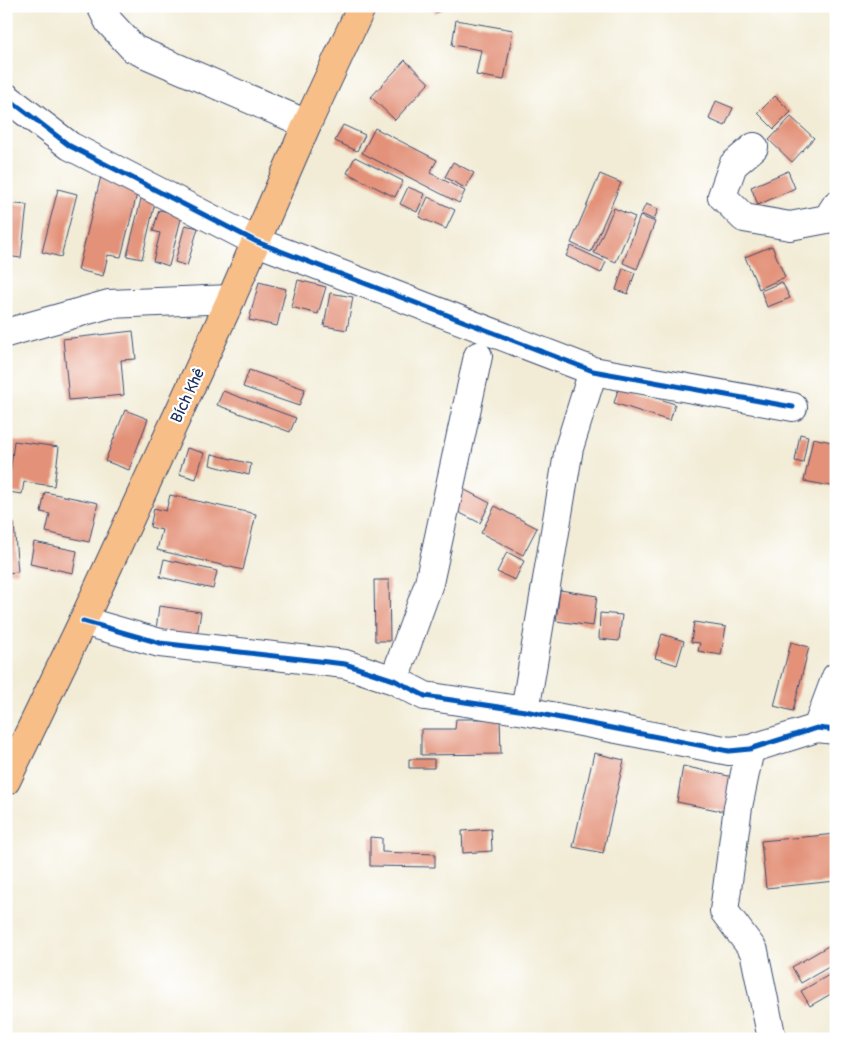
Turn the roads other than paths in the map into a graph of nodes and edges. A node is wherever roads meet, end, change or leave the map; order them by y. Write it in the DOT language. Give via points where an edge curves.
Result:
graph roads {
  1 [pos="101,6"];
  2 [pos="362,6"];
  3 [pos="6,97"];
  4 [pos="307,124"];
  5 [pos="754,147"];
  6 [pos="836,205"];
  7 [pos="257,242"];
  8 [pos="231,299"];
  9 [pos="6,333"];
  10 [pos="478,356"];
  11 [pos="593,371"];
  12 [pos="792,407"];
  13 [pos="84,621"];
  14 [pos="836,677"];
  15 [pos="394,680"];
  16 [pos="525,711"];
  17 [pos="827,729"];
  18 [pos="750,749"];
  19 [pos="6,781"];
  20 [pos="772,1039"];
  1 -- 4 [label="street" via="109,22 134,49"];
  2 -- 4 [label="main road, Bích Khê"];
  3 -- 7 [label="street" via="70,146"];
  4 -- 7 [label="main road, Bích Khê"];
  5 -- 6 [label="street" via="733,165 722,196 744,218 790,226 827,219"];
  7 -- 8 [label="main road, Bích Khê"];
  7 -- 11 [label="street"];
  8 -- 9 [label="street" via="109,304"];
  8 -- 13 [label="main road, Bích Khê"];
  10 -- 15 [label="street" via="429,583"];
  11 -- 12 [label="street"];
  11 -- 16 [label="street" via="569,448"];
  13 -- 15 [label="street" via="160,643 345,664"];
  13 -- 19 [label="main road, Bích Khê"];
  14 -- 17 [label="street"];
  15 -- 16 [label="street" via="425,696"];
  16 -- 18 [label="street" via="729,751"];
  17 -- 18 [label="street"];
  18 -- 20 [label="street" via="738,807 724,910 754,951"];
}
